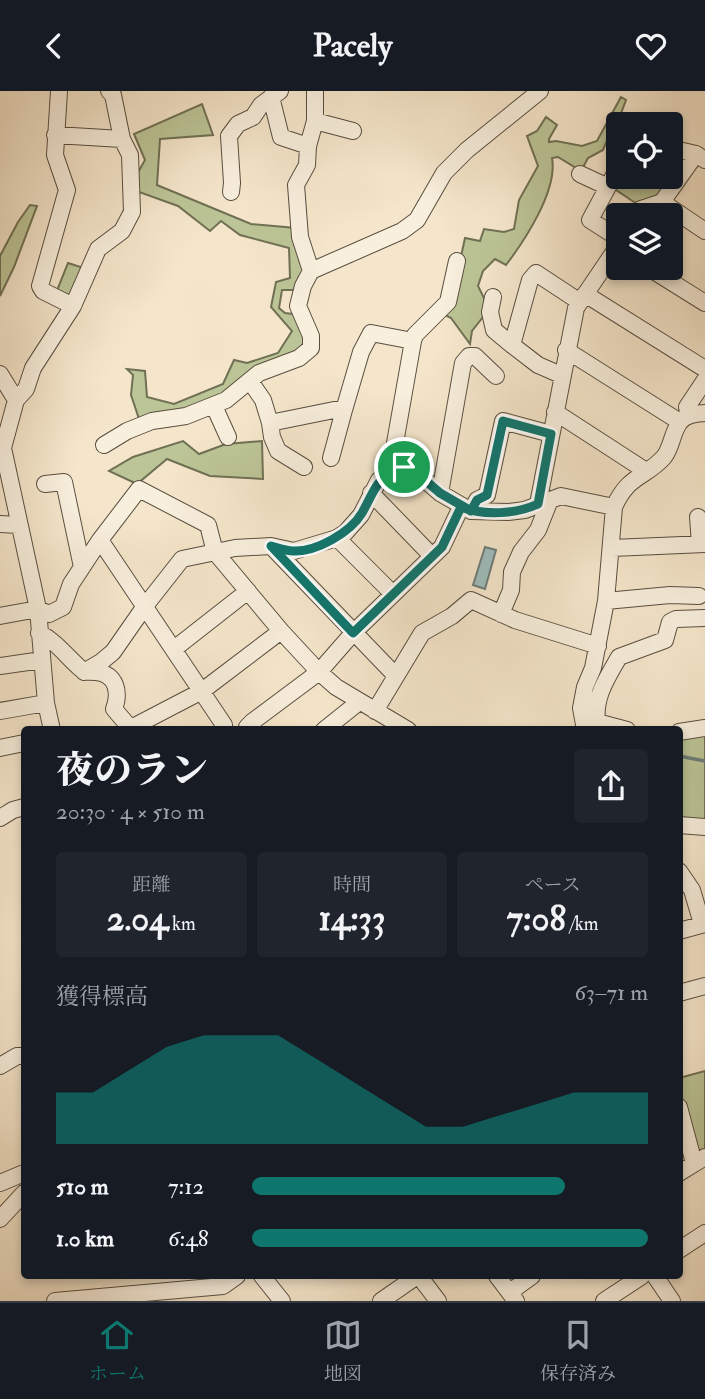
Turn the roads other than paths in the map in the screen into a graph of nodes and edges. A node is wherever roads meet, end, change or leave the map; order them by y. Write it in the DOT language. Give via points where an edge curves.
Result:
graph roads {
  1 [pos="59,91"];
  2 [pos="109,91"];
  3 [pos="315,91"];
  4 [pos="540,91"];
  5 [pos="275,94"];
  6 [pos="315,121"];
  7 [pos="353,131"];
  8 [pos="55,135"];
  9 [pos="122,139"];
  10 [pos="308,146"];
  11 [pos="683,152"];
  12 [pos="700,157"];
  13 [pos="580,174"];
  14 [pos="606,186"];
  15 [pos="607,189"];
  16 [pos="231,192"];
  17 [pos="662,202"];
  18 [pos="659,203"];
  19 [pos="606,231"];
  20 [pos="705,231"];
  21 [pos="457,261"];
  22 [pos="606,264"];
  23 [pos="312,271"];
  24 [pos="668,280"];
  25 [pos="493,297"];
  26 [pos="583,298"];
  27 [pos="705,303"];
  28 [pos="73,306"];
  29 [pos="413,341"];
  30 [pos="512,345"];
  31 [pos="566,350"];
  32 [pos="705,369"];
  33 [pos="0,374"];
  34 [pos="561,375"];
  35 [pos="496,376"];
  36 [pos="705,380"];
  37 [pos="250,381"];
  38 [pos="700,397"];
  39 [pos="16,400"];
  40 [pos="214,405"];
  41 [pos="344,410"];
  42 [pos="555,411"];
  43 [pos="691,417"];
  44 [pos="5,420"];
  45 [pos="270,423"];
  46 [pos="551,434"];
  47 [pos="228,437"];
  48 [pos="104,445"];
  49 [pos="331,458"];
  50 [pos="304,467"];
  51 [pos="404,467"];
  52 [pos="3,469"];
  53 [pos="646,471"];
  54 [pos="45,484"];
  55 [pos="371,492"];
  56 [pos="440,493"];
  57 [pos="544,502"];
  58 [pos="614,507"];
  59 [pos="466,509"];
  60 [pos="698,517"];
  61 [pos="0,524"];
  62 [pos="19,525"];
  63 [pos="337,538"];
  64 [pos="100,540"];
  65 [pos="702,544"];
  66 [pos="271,546"];
  67 [pos="612,548"];
  68 [pos="215,552"];
  69 [pos="432,556"];
  70 [pos="82,566"];
  71 [pos="248,591"];
  72 [pos="393,594"];
  73 [pos="699,596"];
  74 [pos="606,601"];
  75 [pos="145,606"];
  76 [pos="38,609"];
  77 [pos="501,614"];
  78 [pos="0,616"];
  79 [pos="705,618"];
  80 [pos="281,631"];
  81 [pos="38,633"];
  82 [pos="353,633"];
  83 [pos="598,646"];
  84 [pos="174,649"];
  85 [pos="42,660"];
  86 [pos="0,666"];
  87 [pos="84,672"];
  88 [pos="319,672"];
  89 [pos="396,676"];
  90 [pos="202,691"];
  91 [pos="359,702"];
  92 [pos="46,703"];
  93 [pos="0,711"];
  94 [pos="375,711"];
  95 [pos="589,725"];
  96 [pos="51,726"];
  97 [pos="128,726"];
  98 [pos="137,726"];
  99 [pos="220,726"];
  100 [pos="224,726"];
  101 [pos="243,726"];
  102 [pos="250,726"];
  103 [pos="329,726"];
  104 [pos="400,726"];
  105 [pos="705,728"];
  106 [pos="683,731"];
  107 [pos="21,744"];
  108 [pos="0,748"];
  109 [pos="21,808"];
  110 [pos="0,818"];
  111 [pos="683,825"];
  112 [pos="705,827"];
  113 [pos="683,877"];
  114 [pos="704,924"];
  115 [pos="683,930"];
  116 [pos="705,986"];
  117 [pos="683,992"];
  118 [pos="21,1056"];
  119 [pos="0,1066"];
  120 [pos="683,1117"];
  121 [pos="700,1160"];
  122 [pos="683,1171"];
  123 [pos="21,1174"];
  124 [pos="0,1183"];
  125 [pos="21,1196"];
  126 [pos="0,1219"];
  127 [pos="705,1233"];
  128 [pos="683,1247"];
  129 [pos="233,1279"];
  130 [pos="264,1279"];
  131 [pos="414,1279"];
  132 [pos="420,1279"];
  133 [pos="499,1279"];
  134 [pos="529,1279"];
  135 [pos="637,1279"];
  136 [pos="657,1279"];
  137 [pos="513,1297"];
  138 [pos="120,1298"];
  139 [pos="278,1300"];
  140 [pos="55,1301"];
  141 [pos="381,1301"];
  142 [pos="438,1301"];
  143 [pos="604,1301"];
  144 [pos="672,1301"];
  1 -- 8 [label="street"];
  2 -- 9 [label="street"];
  3 -- 6 [label="street"];
  4 -- 23 [label="street" via="444,173 417,220"];
  5 -- 10 [label="street" via="281,137"];
  5 -- 16 [label="street" via="229,136"];
  6 -- 7 [label="street"];
  6 -- 10 [label="street"];
  8 -- 9 [label="street"];
  8 -- 28 [label="street" via="55,155 67,190 40,286"];
  9 -- 28 [label="street" via="130,155 132,212 122,231 98,249"];
  10 -- 23 [label="street" via="307,165 296,184 300,237"];
  11 -- 12 [label="street"];
  12 -- 17 [label="street"];
  13 -- 14 [label="street"];
  15 -- 19 [label="street" via="590,220"];
  17 -- 18 [label="street"];
  17 -- 20 [label="street"];
  21 -- 29 [label="street" via="447,302"];
  22 -- 26 [label="street"];
  23 -- 37 [label="street" via="298,306 312,348"];
  24 -- 27 [label="street"];
  25 -- 30 [label="street" via="494,330"];
  26 -- 30 [label="street" via="536,273"];
  26 -- 31 [label="street" via="576,308"];
  26 -- 32 [label="street"];
  28 -- 39 [label="street"];
  29 -- 41 [label="street" via="371,334"];
  29 -- 51 [label="street" via="395,443"];
  30 -- 34 [label="street"];
  31 -- 34 [label="street"];
  31 -- 43 [label="street"];
  33 -- 39 [label="street"];
  34 -- 42 [label="street"];
  35 -- 56 [label="street" via="475,356 463,363"];
  36 -- 38 [label="street"];
  37 -- 40 [label="street"];
  37 -- 45 [label="street" via="263,400"];
  38 -- 43 [label="street" via="687,407"];
  39 -- 44 [label="street"];
  40 -- 47 [label="street"];
  40 -- 48 [label="street" via="186,416 152,421"];
  41 -- 45 [label="street"];
  41 -- 49 [label="street"];
  42 -- 46 [label="street"];
  42 -- 53 [label="street"];
  43 -- 53 [label="street" via="664,457"];
  44 -- 52 [label="street"];
  45 -- 50 [label="street" via="278,451"];
  46 -- 57 [label="street"];
  46 -- 59 [label="street" via="503,421 487,495"];
  51 -- 55 [label="street" via="397,466"];
  51 -- 56 [label="street"];
  52 -- 62 [label="street"];
  53 -- 58 [label="street" via="629,482"];
  54 -- 70 [label="street" via="64,482"];
  55 -- 63 [label="street" via="361,515"];
  55 -- 69 [label="street"];
  56 -- 59 [label="street"];
  57 -- 58 [label="street" via="561,496"];
  57 -- 59 [label="street" via="508,512"];
  57 -- 77 [label="street" via="538,530 512,572 511,590"];
  58 -- 67 [label="street"];
  59 -- 69 [label="street"];
  60 -- 65 [label="street"];
  61 -- 62 [label="street"];
  62 -- 76 [label="street"];
  63 -- 66 [label="street" via="294,551"];
  63 -- 72 [label="street"];
  64 -- 68 [label="street" via="139,489 208,525"];
  64 -- 70 [label="street"];
  64 -- 75 [label="street"];
  65 -- 67 [label="street"];
  66 -- 68 [label="street"];
  66 -- 82 [label="street"];
  67 -- 74 [label="street"];
  68 -- 71 [label="street"];
  68 -- 75 [label="street" via="182,559"];
  69 -- 72 [label="street"];
  70 -- 76 [label="street" via="63,607 49,614"];
  71 -- 80 [label="street"];
  71 -- 84 [label="street"];
  72 -- 82 [label="street"];
  73 -- 74 [label="street"];
  74 -- 83 [label="street"];
  75 -- 84 [label="street"];
  75 -- 87 [label="street" via="113,652"];
  76 -- 78 [label="street"];
  76 -- 81 [label="street"];
  77 -- 83 [label="street"];
  77 -- 89 [label="street" via="471,600 422,633"];
  79 -- 95 [label="street" via="676,619 670,622 664,640 619,657"];
  80 -- 88 [label="street"];
  80 -- 90 [label="street"];
  81 -- 85 [label="street"];
  81 -- 87 [label="street"];
  82 -- 88 [label="street"];
  82 -- 89 [label="street"];
  83 -- 95 [label="street" via="581,708"];
  84 -- 90 [label="street"];
  85 -- 86 [label="street"];
  85 -- 92 [label="street"];
  87 -- 97 [label="street" via="106,674 114,682 118,691 114,709"];
  88 -- 91 [label="street"];
  88 -- 102 [label="street"];
  89 -- 94 [label="street"];
  90 -- 98 [label="street"];
  90 -- 99 [label="street"];
  91 -- 94 [label="street"];
  91 -- 103 [label="street"];
  92 -- 93 [label="street"];
  92 -- 96 [label="street"];
  94 -- 104 [label="street"];
  100 -- 101 [label="street" via="236,722"];
  105 -- 106 [label="street"];
  107 -- 108 [label="street"];
  109 -- 110 [label="street"];
  111 -- 112 [label="street"];
  113 -- 114 [label="street"];
  114 -- 115 [label="street"];
  116 -- 117 [label="street"];
  118 -- 119 [label="street"];
  120 -- 121 [label="street"];
  121 -- 122 [label="street"];
  123 -- 124 [label="street"];
  125 -- 126 [label="street"];
  127 -- 128 [label="street"];
  129 -- 138 [label="street" via="223,1286"];
  130 -- 139 [label="street"];
  131 -- 141 [label="street"];
  132 -- 142 [label="street"];
  133 -- 137 [label="street"];
  134 -- 137 [label="street"];
  135 -- 143 [label="street"];
  136 -- 144 [label="street"];
  138 -- 140 [label="street"];
}
